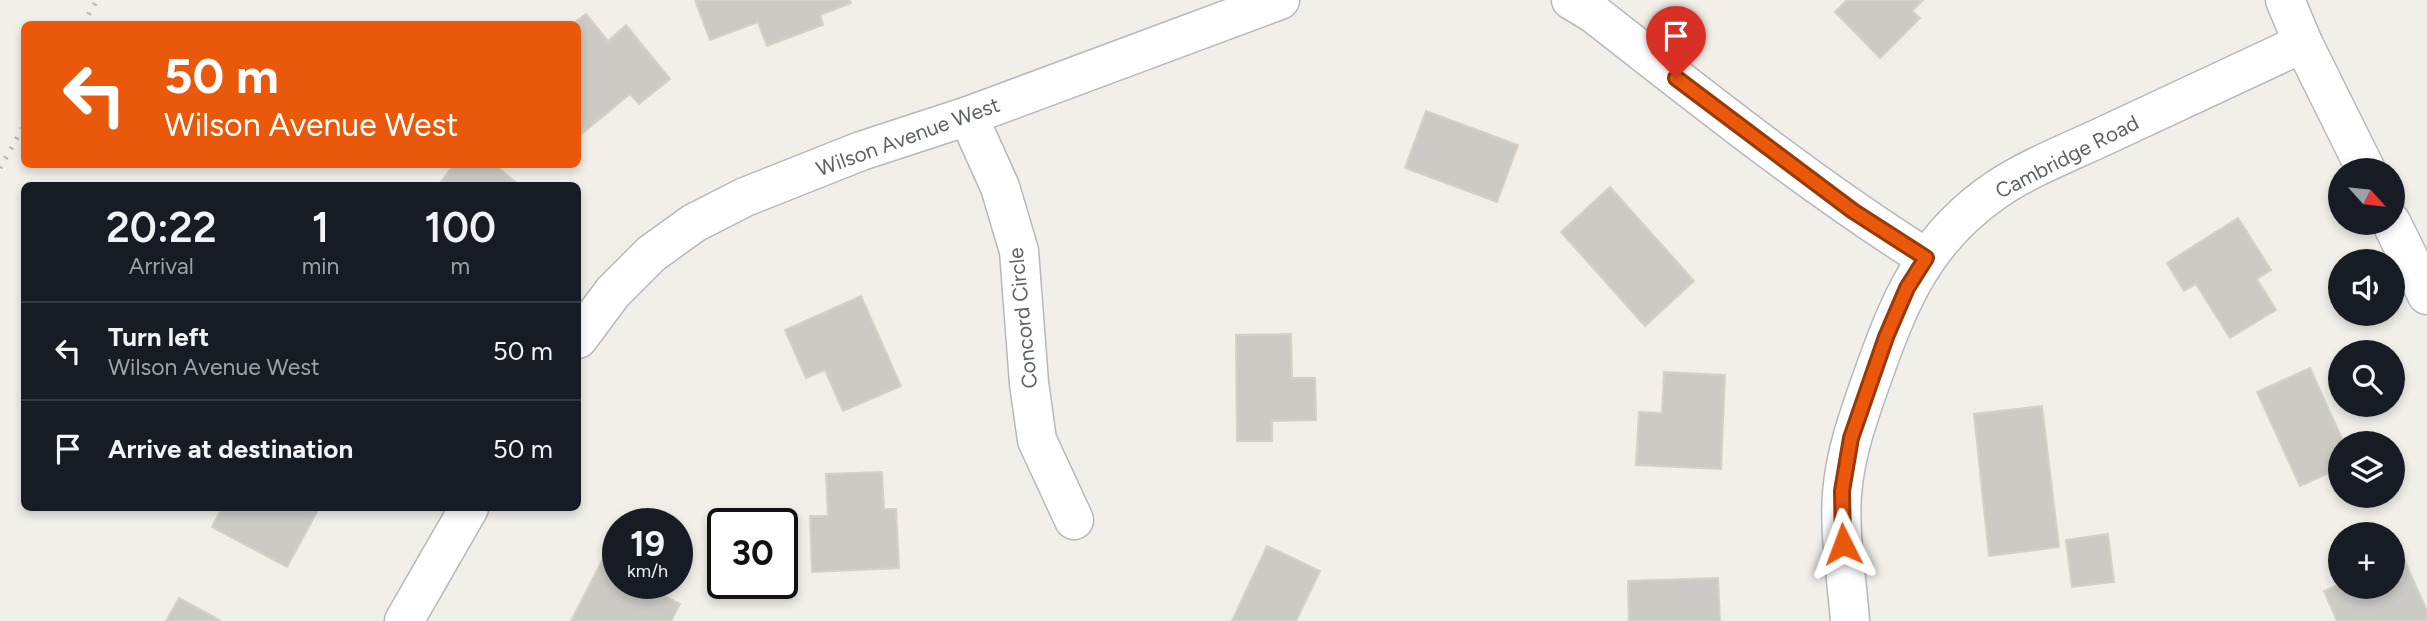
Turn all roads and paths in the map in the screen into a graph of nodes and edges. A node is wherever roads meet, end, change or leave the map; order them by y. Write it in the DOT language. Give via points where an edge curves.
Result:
graph roads {
  1 [pos="1280,0"];
  2 [pos="1572,0"];
  3 [pos="2285,0"];
  4 [pos="2303,43"];
  5 [pos="968,116"];
  6 [pos="2360,158"];
  7 [pos="2397,235"];
  8 [pos="1926,258"];
  9 [pos="2427,295"];
  10 [pos="581,334"];
  11 [pos="467,511"];
  12 [pos="1074,520"];
  13 [pos="404,621"];
  14 [pos="1850,621"];
  1 -- 5 [label="street, Wilson Avenue West"];
  2 -- 8 [label="street" via="1853,211"];
  3 -- 4 [label="street"];
  4 -- 6 [label="street"];
  4 -- 8 [label="street, Cambridge Road" via="1997,189 1955,223"];
  5 -- 10 [label="street, Wilson Avenue West" via="860,151 745,197 694,223 651,254"];
  5 -- 12 [label="street, Concord Circle" via="1000,187 1019,251 1037,440"];
  7 -- 9 [label="street"];
  8 -- 14 [label="street, Cambridge Road" via="1902,300 1851,438 1841,518"];
  11 -- 13 [label="street"];
}
